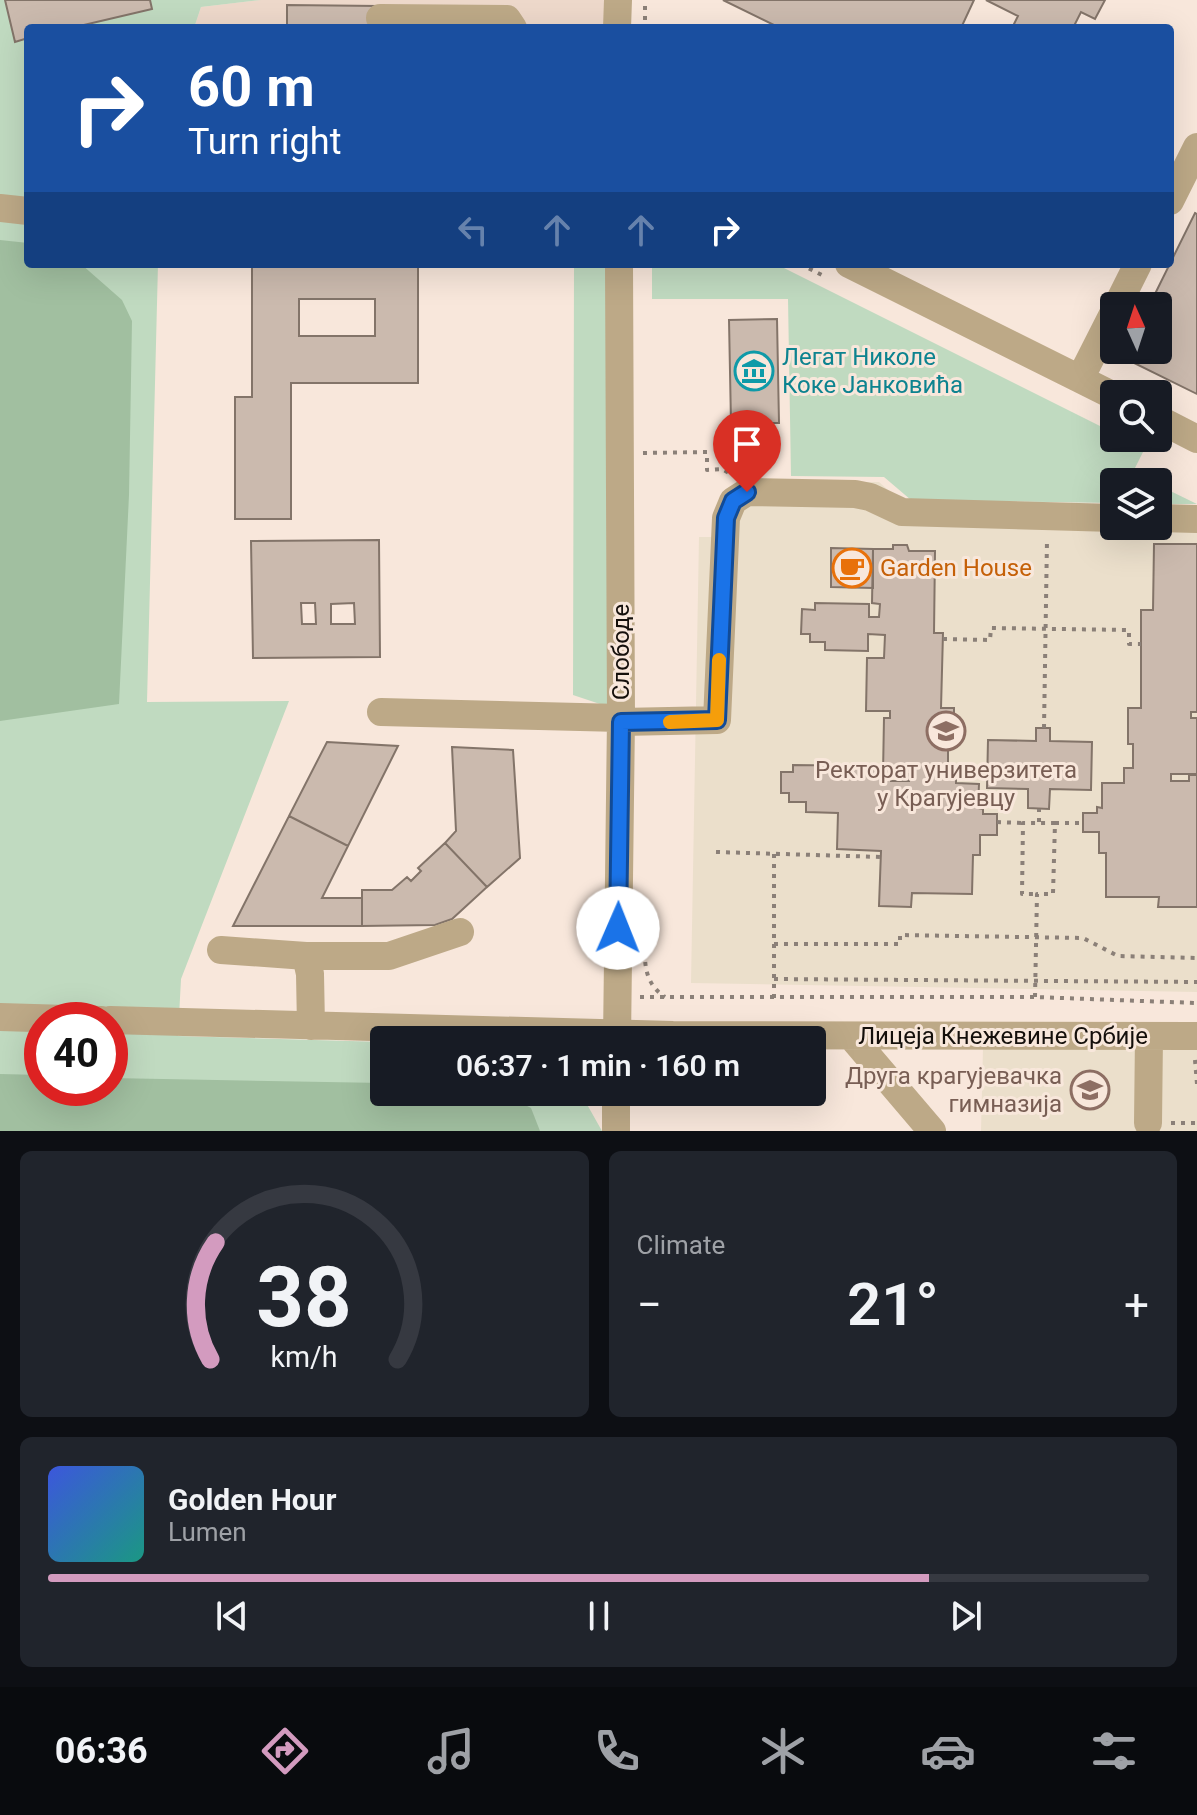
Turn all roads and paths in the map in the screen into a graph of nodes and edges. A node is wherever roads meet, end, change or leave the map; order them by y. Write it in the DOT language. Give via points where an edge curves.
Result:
graph roads {
  1 [pos="618,0"];
  2 [pos="645,0"];
  3 [pos="380,18"];
  4 [pos="510,24"];
  5 [pos="617,24"];
  6 [pos="645,24"];
  7 [pos="1197,147"];
  8 [pos="1174,193"];
  9 [pos="0,208"];
  10 [pos="24,211"];
  11 [pos="619,268"];
  12 [pos="857,268"];
  13 [pos="1136,268"];
  14 [pos="1124,292"];
  15 [pos="1100,340"];
  16 [pos="1080,379"];
  17 [pos="1100,389"];
  18 [pos="1172,426"];
  19 [pos="1197,439"];
  20 [pos="643,453"];
  21 [pos="747,492"];
  22 [pos="1047,518"];
  23 [pos="1100,518"];
  24 [pos="1172,518"];
  25 [pos="1197,519"];
  26 [pos="1045,630"];
  27 [pos="943,639"];
  28 [pos="1141,644"];
  29 [pos="381,712"];
  30 [pos="621,720"];
  31 [pos="1044,728"];
  32 [pos="1039,809"];
  33 [pos="997,822"];
  34 [pos="1023,823"];
  35 [pos="1039,823"];
  36 [pos="1055,823"];
  37 [pos="1083,823"];
  38 [pos="716,852"];
  39 [pos="774,854"];
  40 [pos="881,857"];
  41 [pos="1037,894"];
  42 [pos="460,932"];
  43 [pos="1036,936"];
  44 [pos="774,944"];
  45 [pos="221,950"];
  46 [pos="306,956"];
  47 [pos="1197,958"];
  48 [pos="774,979"];
  49 [pos="1035,979"];
  50 [pos="1197,982"];
  51 [pos="618,996"];
  52 [pos="1035,997"];
  53 [pos="774,998"];
  54 [pos="1197,1003"];
  55 [pos="0,1017"];
  56 [pos="24,1018"];
  57 [pos="128,1021"];
  58 [pos="311,1026"];
  59 [pos="617,1026"];
  60 [pos="370,1028"];
  61 [pos="826,1036"];
  62 [pos="851,1036"];
  63 [pos="1149,1036"];
  64 [pos="1197,1036"];
  65 [pos="616,1106"];
  66 [pos="1148,1123"];
  67 [pos="616,1131"];
  68 [pos="932,1131"];
  1 -- 5 [label="street"];
  2 -- 6 [label="path"];
  3 -- 4 [label="street" via="507,19"];
  7 -- 8 [label="street"];
  9 -- 10 [label="street"];
  11 -- 30 [label="street, Слободе"];
  12 -- 16 [label="street"];
  13 -- 14 [label="street"];
  15 -- 16 [label="street"];
  16 -- 17 [label="street"];
  18 -- 19 [label="street"];
  20 -- 21 [label="path" via="707,452 707,470 722,469 735,476"];
  21 -- 22 [label="street" via="855,494 902,512"];
  21 -- 30 [label="street" via="733,501 726,518 717,720"];
  22 -- 23 [label="street"];
  22 -- 26 [label="path"];
  24 -- 25 [label="street"];
  26 -- 27 [label="path" via="991,628 990,640"];
  26 -- 28 [label="path" via="1129,630 1129,644"];
  26 -- 31 [label="path"];
  29 -- 30 [label="street"];
  30 -- 51 [label="street, Слободе"];
  32 -- 35 [label="path"];
  33 -- 34 [label="path"];
  34 -- 35 [label="path"];
  34 -- 41 [label="path" via="1022,894"];
  35 -- 36 [label="path"];
  36 -- 37 [label="path"];
  36 -- 41 [label="path" via="1053,894"];
  38 -- 39 [label="path"];
  39 -- 40 [label="path"];
  39 -- 44 [label="path"];
  41 -- 43 [label="path"];
  42 -- 46 [label="street" via="389,956"];
  43 -- 44 [label="path" via="900,935 900,944"];
  43 -- 47 [label="path" via="1083,938 1118,956"];
  43 -- 49 [label="path"];
  44 -- 48 [label="path"];
  45 -- 46 [label="street"];
  46 -- 58 [label="street"];
  48 -- 49 [label="path"];
  48 -- 53 [label="path"];
  49 -- 50 [label="path"];
  49 -- 52 [label="path"];
  51 -- 53 [label="path"];
  51 -- 59 [label="street, Слободе"];
  52 -- 53 [label="path"];
  52 -- 54 [label="path"];
  55 -- 56 [label="street"];
  57 -- 58 [label="street, Лицеја Кнежевине Србије"];
  58 -- 60 [label="street, Лицеја Кнежевине Србије"];
  61 -- 62 [label="street, Лицеја Кнежевине Србије"];
  62 -- 63 [label="street, Лицеја Кнежевине Србије"];
  62 -- 68 [label="street"];
  63 -- 64 [label="street, Лицеја Кнежевине Србије"];
  63 -- 66 [label="street"];
  65 -- 67 [label="street"];
}
